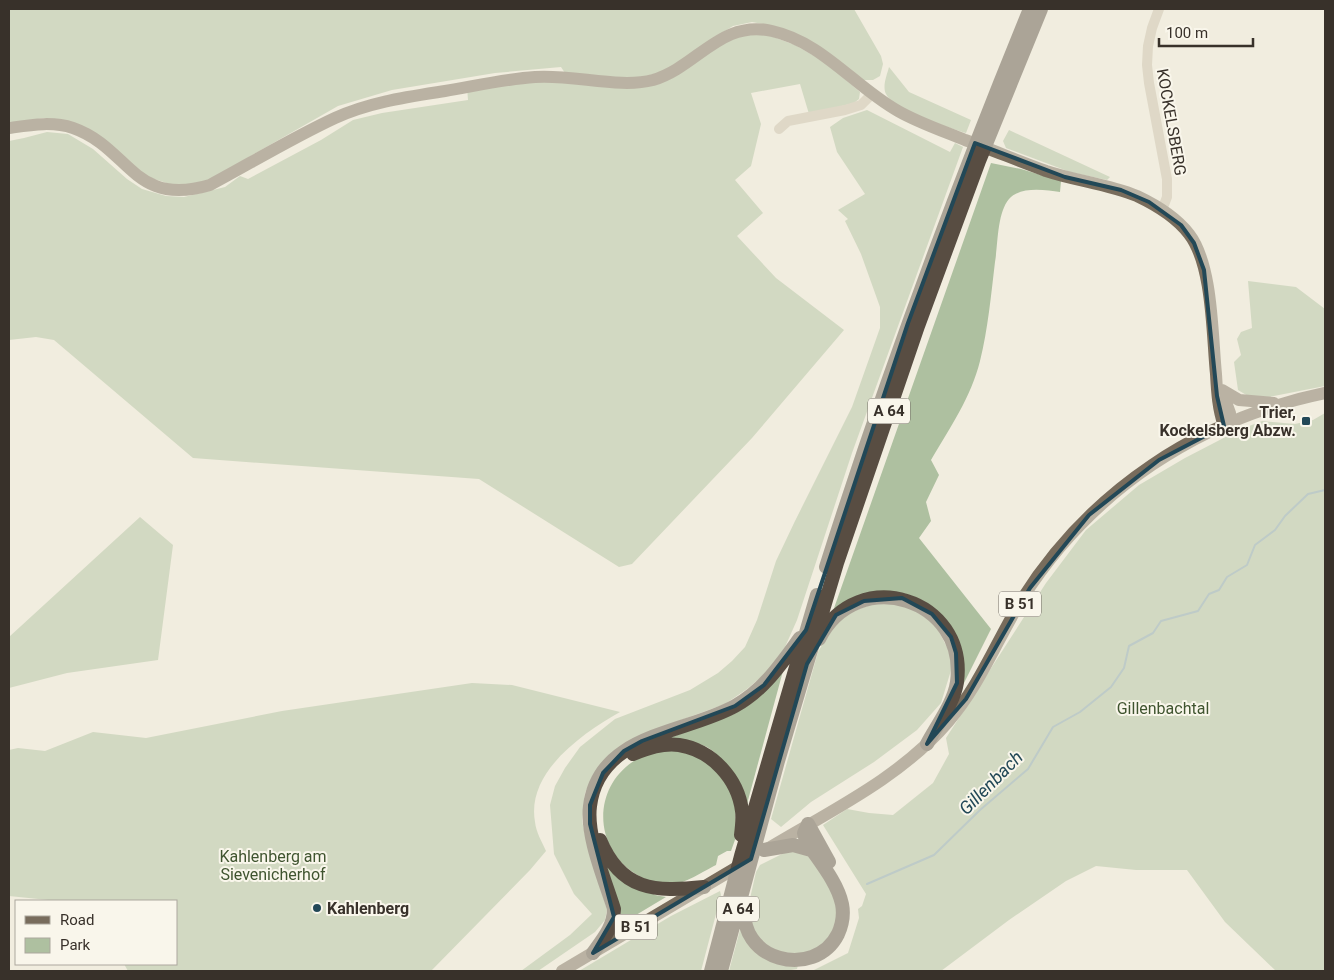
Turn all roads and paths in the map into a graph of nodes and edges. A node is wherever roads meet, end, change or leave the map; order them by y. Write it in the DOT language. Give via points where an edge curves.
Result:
graph roads {
  1 [pos="1030,9"];
  2 [pos="1041,9"];
  3 [pos="1159,9"];
  4 [pos="872,94"];
  5 [pos="9,128"];
  6 [pos="778,129"];
  7 [pos="1162,210"];
  8 [pos="1216,374"];
  9 [pos="1222,390"];
  10 [pos="1325,393"];
  11 [pos="1280,403"];
  12 [pos="1224,426"];
  13 [pos="1171,452"];
  14 [pos="806,630"];
  15 [pos="807,664"];
  16 [pos="927,744"];
  17 [pos="808,824"];
  18 [pos="759,848"];
  19 [pos="811,850"];
  20 [pos="741,856"];
  21 [pos="704,887"];
  22 [pos="593,953"];
  23 [pos="562,971"];
  24 [pos="711,971"];
  25 [pos="721,971"];
  26 [pos="798,971"];
  1 -- 14 [label="highway, A 64" via="908,323"];
  2 -- 15 [label="highway, A 64" via="979,161 918,326 837,563"];
  3 -- 7 [label="street, KOCKELSBERG" via="1148,46 1147,64 1167,179 1168,197"];
  4 -- 5 [label="main road" via="813,48 773,31 751,28 719,40 672,73 647,81 628,83 561,76 536,77 370,105 336,118 210,185 192,191 157,187 140,178 91,136 72,128 58,124"];
  4 -- 6 [label="street" via="861,105 788,121"];
  4 -- 7 [label="main road" via="898,112 965,140 1065,177 1121,190"];
  7 -- 8 [label="main road" via="1189,235 1201,256 1207,283"];
  8 -- 9 [label="main road"];
  8 -- 12 [label="main road"];
  9 -- 11 [label="main road" via="1239,400"];
  9 -- 12 [label="main road" via="1230,413"];
  10 -- 11 [label="main road, B 51"];
  10 -- 13 [label="main road, B 51"];
  11 -- 12 [label="main road, B 51"];
  12 -- 13 [label="main road, B 51"];
  13 -- 16 [label="main road, B 51" via="1118,490 1075,531 1022,600 966,699"];
  14 -- 20 [label="highway, A 64"];
  14 -- 22 [label="highway" via="777,671 750,696 714,715 642,740 603,773 590,805 590,824 614,916"];
  15 -- 16 [label="highway" via="828,624 853,605 874,598 902,598 932,614 951,637 958,668 953,697"];
  15 -- 18 [label="highway, A 64"];
  16 -- 17 [label="main road, B 51" via="882,779"];
  17 -- 18 [label="main road, B 51"];
  17 -- 19 [label="highway" via="804,836"];
  17 -- 26 [label="highway" via="846,892 850,919 836,951 822,962"];
  18 -- 19 [label="highway" via="793,845"];
  18 -- 19 [label="highway" via="744,908 747,932 764,953 777,960 795,962 811,960 824,952 836,938 842,920 838,892"];
  18 -- 21 [label="main road, B 51"];
  18 -- 25 [label="highway, A 64"];
  20 -- 21 [label="highway" via="742,811 738,795 732,781 714,761 693,749 662,745 632,755 617,766 600,793 597,808 600,839 612,862 632,880 651,888"];
  20 -- 24 [label="highway, A 64"];
  21 -- 22 [label="main road, B 51"];
  22 -- 23 [label="main road, B 51"];
}
